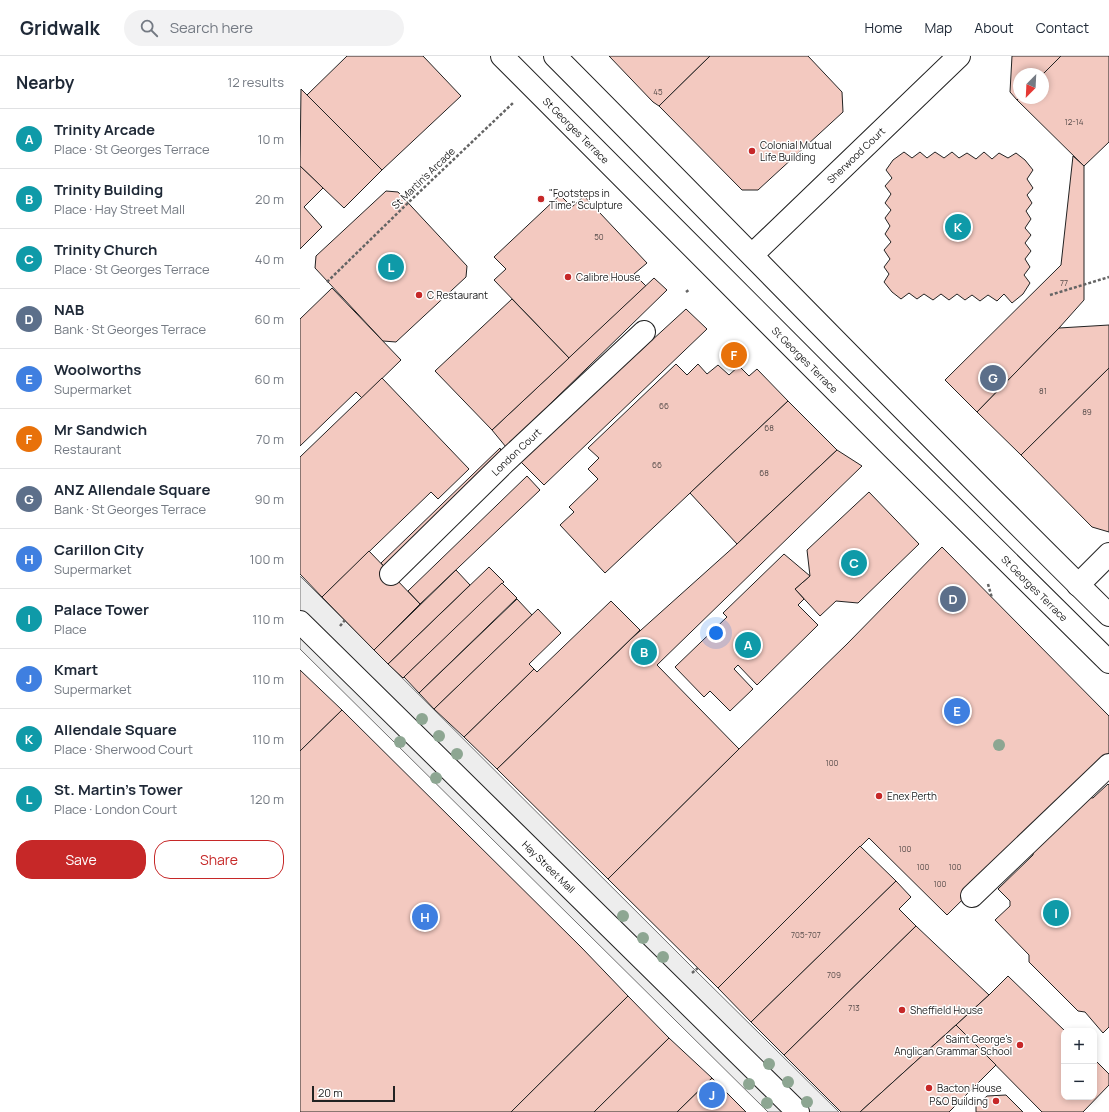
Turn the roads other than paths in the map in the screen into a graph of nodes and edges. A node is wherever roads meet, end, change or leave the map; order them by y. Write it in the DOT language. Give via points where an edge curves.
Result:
graph roads {
  1 [pos="502,56"];
  2 [pos="555,56"];
  3 [pos="959,56"];
  4 [pos="752,254"];
  5 [pos="644,332"];
  6 [pos="1109,554"];
  7 [pos="391,574"];
  8 [pos="1078,584"];
  9 [pos="1109,614"];
  10 [pos="300,622"];
  11 [pos="1109,662"];
  12 [pos="1109,765"];
  13 [pos="972,896"];
  14 [pos="798,1112"];
  1 -- 11 [label="main road, St Georges Terrace"];
  2 -- 4 [label="main road"];
  3 -- 4 [label="main road, Sherwood Court"];
  4 -- 8 [label="main road"];
  5 -- 7 [label="main road, London Court"];
  6 -- 8 [label="main road"];
  8 -- 9 [label="main road"];
  10 -- 14 [label="main road, Hay Street Mall"];
  12 -- 13 [label="main road"];
}
